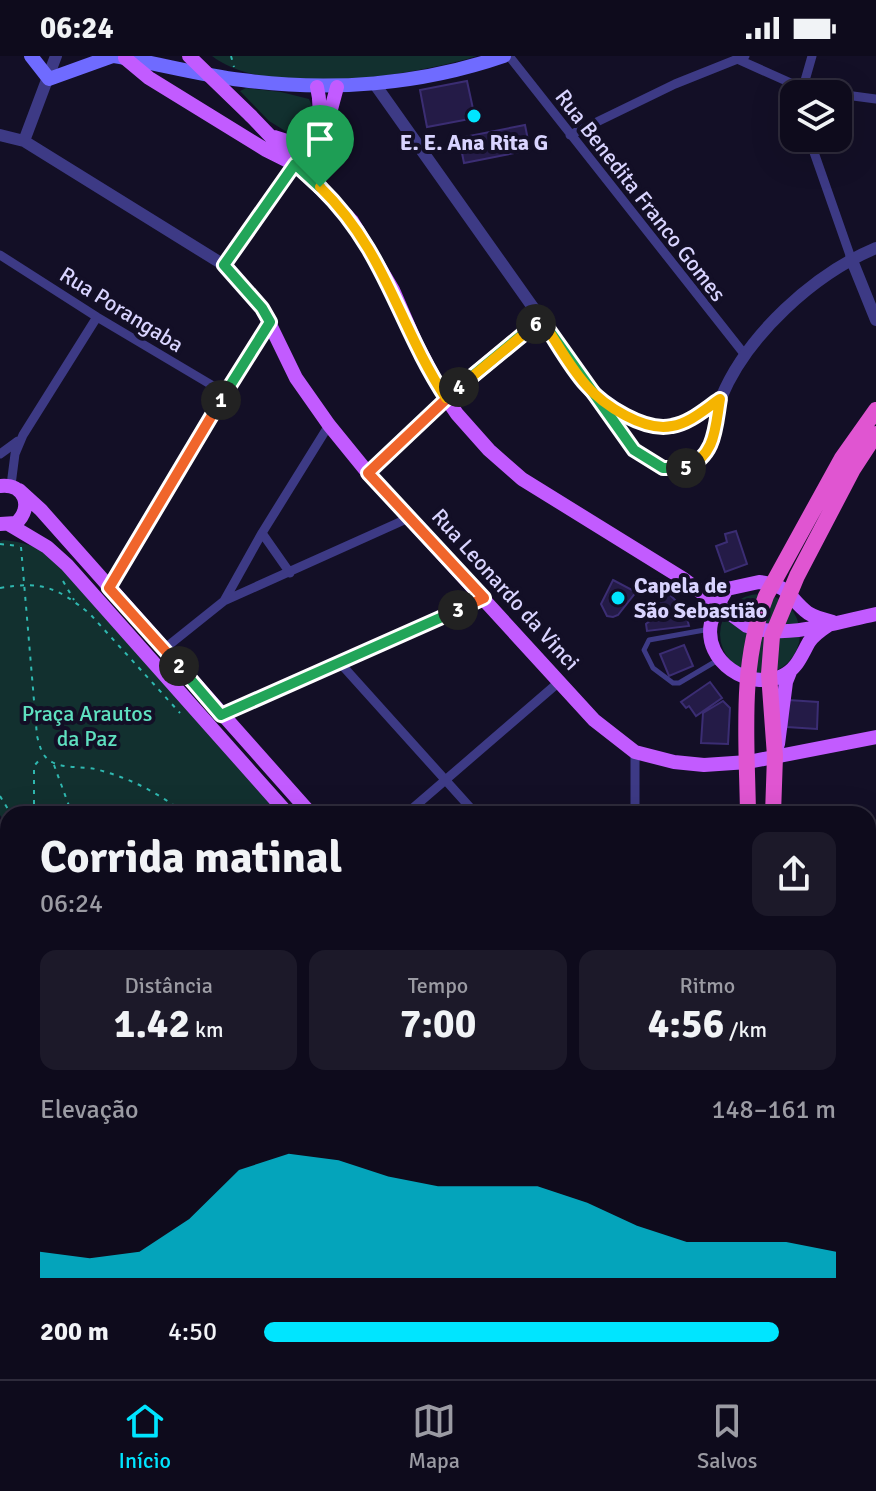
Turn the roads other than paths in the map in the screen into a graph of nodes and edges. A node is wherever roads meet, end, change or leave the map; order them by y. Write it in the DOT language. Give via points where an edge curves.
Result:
graph roads {
  1 [pos="31,56"];
  2 [pos="56,56"];
  3 [pos="144,56"];
  4 [pos="189,56"];
  5 [pos="506,56"];
  6 [pos="812,56"];
  7 [pos="118,57"];
  8 [pos="741,57"];
  9 [pos="172,66"];
  10 [pos="49,79"];
  11 [pos="782,80"];
  12 [pos="805,80"];
  13 [pos="374,83"];
  14 [pos="317,87"];
  15 [pos="337,87"];
  16 [pos="172,92"];
  17 [pos="852,96"];
  18 [pos="876,99"];
  19 [pos="0,135"];
  20 [pos="268,135"];
  21 [pos="570,135"];
  22 [pos="24,141"];
  23 [pos="814,152"];
  24 [pos="295,164"];
  25 [pos="320,187"];
  26 [pos="876,248"];
  27 [pos="0,255"];
  28 [pos="851,258"];
  29 [pos="224,265"];
  30 [pos="97,317"];
  31 [pos="541,319"];
  32 [pos="876,320"];
  33 [pos="270,322"];
  34 [pos="745,355"];
  35 [pos="586,385"];
  36 [pos="225,393"];
  37 [pos="446,398"];
  38 [pos="720,399"];
  39 [pos="876,410"];
  40 [pos="329,425"];
  41 [pos="876,434"];
  42 [pos="23,435"];
  43 [pos="0,454"];
  44 [pos="368,473"];
  45 [pos="10,487"];
  46 [pos="411,517"];
  47 [pos="3,525"];
  48 [pos="262,533"];
  49 [pos="290,573"];
  50 [pos="682,578"];
  51 [pos="773,584"];
  52 [pos="109,588"];
  53 [pos="727,589"];
  54 [pos="790,592"];
  55 [pos="484,598"];
  56 [pos="224,601"];
  57 [pos="718,605"];
  58 [pos="876,614"];
  59 [pos="833,622"];
  60 [pos="710,627"];
  61 [pos="756,629"];
  62 [pos="774,630"];
  63 [pos="164,649"];
  64 [pos="720,659"];
  65 [pos="340,663"];
  66 [pos="790,672"];
  67 [pos="747,679"];
  68 [pos="770,680"];
  69 [pos="559,682"];
  70 [pos="221,715"];
  71 [pos="876,737"];
  72 [pos="635,752"];
  73 [pos="775,756"];
  74 [pos="748,762"];
  75 [pos="445,779"];
  76 [pos="281,806"];
  77 [pos="304,806"];
  78 [pos="415,806"];
  79 [pos="469,806"];
  80 [pos="635,806"];
  81 [pos="748,806"];
  82 [pos="773,806"];
  1 -- 10 [label="main road"];
  2 -- 10 [label="street"];
  3 -- 9 [label="main road"];
  4 -- 20 [label="main road, bridge"];
  5 -- 13 [label="main road" via="425,77"];
  5 -- 21 [label="street, Rua Benedita Franco Gomes"];
  6 -- 12 [label="street"];
  7 -- 9 [label="main road"];
  7 -- 10 [label="main road"];
  7 -- 16 [label="main road"];
  8 -- 11 [label="street"];
  8 -- 21 [label="street"];
  9 -- 14 [label="main road" via="237,80"];
  9 -- 16 [label="main road"];
  10 -- 22 [label="street"];
  13 -- 15 [label="main road"];
  13 -- 31 [label="street"];
  14 -- 15 [label="main road"];
  14 -- 20 [label="main road" via="321,106 316,127 304,141 290,143"];
  15 -- 25 [label="main road" via="313,159"];
  16 -- 24 [label="main road"];
  17 -- 18 [label="street"];
  19 -- 22 [label="street, Rua Leonardo da Vinci"];
  20 -- 24 [label="main road"];
  21 -- 34 [label="street, Rua Benedita Franco Gomes"];
  22 -- 29 [label="street, Rua Leonardo da Vinci"];
  23 -- 28 [label="street"];
  24 -- 25 [label="main road"];
  24 -- 29 [label="main road"];
  25 -- 37 [label="main road" via="368,246"];
  26 -- 28 [label="street"];
  27 -- 30 [label="street, Rua Porangaba"];
  28 -- 32 [label="street"];
  28 -- 34 [label="street" via="819,279"];
  29 -- 33 [label="main road, Rua Leonardo da Vinci"];
  30 -- 36 [label="street, Rua Porangaba"];
  30 -- 42 [label="street"];
  31 -- 35 [label="street"];
  31 -- 37 [label="street"];
  33 -- 36 [label="street"];
  33 -- 40 [label="main road, Rua Leonardo da Vinci" via="296,378"];
  34 -- 38 [label="street"];
  35 -- 38 [label="street" via="620,412 652,427 684,423"];
  35 -- 38 [label="street" via="634,450 663,468 684,468 702,459 714,438"];
  36 -- 52 [label="street"];
  37 -- 44 [label="street"];
  37 -- 50 [label="main road" via="489,450 522,479"];
  39 -- 51 [label="highway" via="842,458"];
  40 -- 44 [label="main road, Rua Leonardo da Vinci"];
  40 -- 48 [label="street"];
  41 -- 54 [label="highway"];
  42 -- 43 [label="street"];
  42 -- 45 [label="street"];
  44 -- 46 [label="main road, Rua Leonardo da Vinci"];
  45 -- 47 [label="main road" via="26,501 25,513 16,523"];
  45 -- 52 [label="main road" via="41,510"];
  46 -- 49 [label="street"];
  46 -- 55 [label="main road, Rua Leonardo da Vinci"];
  47 -- 76 [label="main road" via="47,547 67,565"];
  48 -- 49 [label="street"];
  48 -- 56 [label="street"];
  49 -- 56 [label="street"];
  50 -- 53 [label="main road"];
  50 -- 57 [label="main road"];
  50 -- 60 [label="main road" via="706,607"];
  51 -- 53 [label="main road"];
  51 -- 54 [label="main road"];
  51 -- 61 [label="highway"];
  52 -- 63 [label="main road"];
  53 -- 57 [label="main road"];
  54 -- 59 [label="main road" via="806,611"];
  54 -- 62 [label="highway"];
  55 -- 65 [label="street"];
  55 -- 69 [label="main road, Rua Leonardo da Vinci"];
  56 -- 63 [label="street"];
  57 -- 60 [label="main road"];
  57 -- 61 [label="main road"];
  58 -- 59 [label="main road"];
  59 -- 62 [label="main road"];
  59 -- 66 [label="main road" via="810,641"];
  60 -- 64 [label="main road"];
  60 -- 64 [label="lane" via="649,640 644,650 653,668 673,683"];
  61 -- 62 [label="main road"];
  61 -- 67 [label="highway"];
  62 -- 68 [label="highway"];
  63 -- 70 [label="main road"];
  64 -- 67 [label="main road"];
  65 -- 70 [label="street"];
  65 -- 75 [label="street"];
  66 -- 68 [label="main road"];
  66 -- 73 [label="main road"];
  67 -- 68 [label="main road"];
  67 -- 74 [label="highway"];
  68 -- 73 [label="highway"];
  69 -- 72 [label="main road, Rua Leonardo da Vinci" via="594,720"];
  69 -- 75 [label="street"];
  70 -- 77 [label="main road"];
  71 -- 73 [label="main road, Rua Leonardo da Vinci"];
  72 -- 74 [label="main road, Rua Leonardo da Vinci" via="704,765"];
  72 -- 80 [label="street"];
  73 -- 74 [label="main road, Rua Leonardo da Vinci"];
  73 -- 82 [label="highway"];
  74 -- 81 [label="highway"];
  75 -- 78 [label="street"];
  75 -- 79 [label="street"];
}
